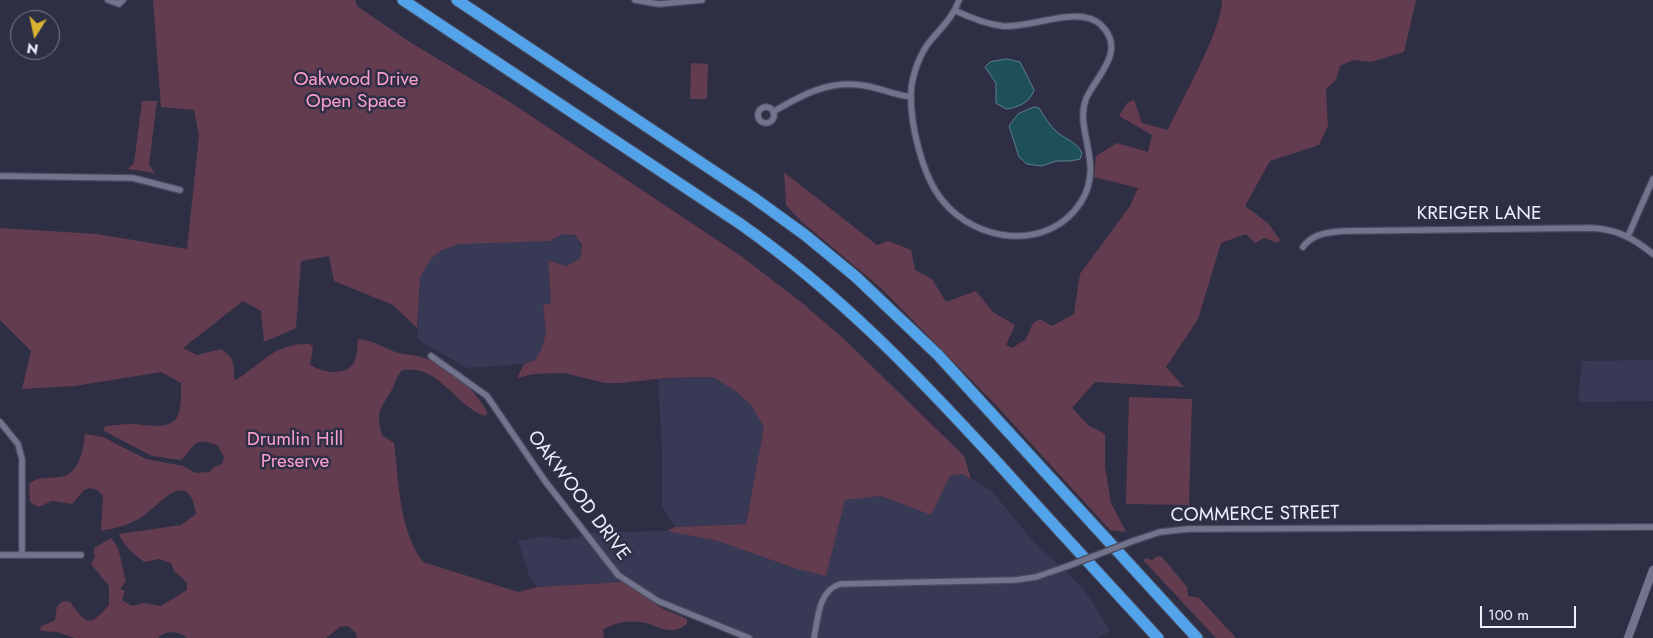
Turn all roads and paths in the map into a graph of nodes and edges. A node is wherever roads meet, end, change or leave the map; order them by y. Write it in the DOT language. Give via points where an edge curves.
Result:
graph roads {
  1 [pos="108,0"];
  2 [pos="123,0"];
  3 [pos="403,0"];
  4 [pos="457,0"];
  5 [pos="635,0"];
  6 [pos="702,0"];
  7 [pos="959,0"];
  8 [pos="956,11"];
  9 [pos="912,97"];
  10 [pos="773,112"];
  11 [pos="0,176"];
  12 [pos="1653,179"];
  13 [pos="180,190"];
  14 [pos="1628,236"];
  15 [pos="1303,247"];
  16 [pos="1653,254"];
  17 [pos="431,356"];
  18 [pos="0,422"];
  19 [pos="1653,527"];
  20 [pos="22,554"];
  21 [pos="0,555"];
  22 [pos="81,555"];
  23 [pos="1653,570"];
  24 [pos="749,638"];
  25 [pos="814,638"];
  26 [pos="1158,638"];
  27 [pos="1197,638"];
  28 [pos="1628,638"];
  1 -- 2 [label="street" via="119,4"];
  3 -- 26 [label="highway" via="745,228 838,300 923,382"];
  4 -- 27 [label="highway" via="754,198 852,274 933,350"];
  5 -- 6 [label="street" via="659,4"];
  7 -- 8 [label="street"];
  8 -- 9 [label="street" via="929,42 918,62"];
  8 -- 9 [label="street" via="980,22 1002,26 1026,26 1085,16 1101,25 1109,39 1111,54 1106,69 1085,101 1084,118 1091,164 1089,183 1081,202 1066,220 1045,232 1021,238 993,234 966,223 942,199 924,164 914,125"];
  9 -- 10 [label="street" via="849,83 824,86 798,96"];
  11 -- 13 [label="street" via="134,178"];
  12 -- 14 [label="street"];
  14 -- 15 [label="street, KREIGER LANE" via="1608,229 1591,228 1359,230 1321,234 1311,238"];
  14 -- 16 [label="street, KREIGER LANE"];
  17 -- 24 [label="street, OAKWOOD DRIVE" via="487,396 545,482 618,575 658,601"];
  18 -- 20 [label="street" via="18,444 22,459"];
  19 -- 25 [label="street, COMMERCE STREET, bridge" via="1196,529 1164,532 1036,577 840,584 831,588 824,597"];
  20 -- 21 [label="street"];
  20 -- 22 [label="street"];
  23 -- 28 [label="street"];
}
